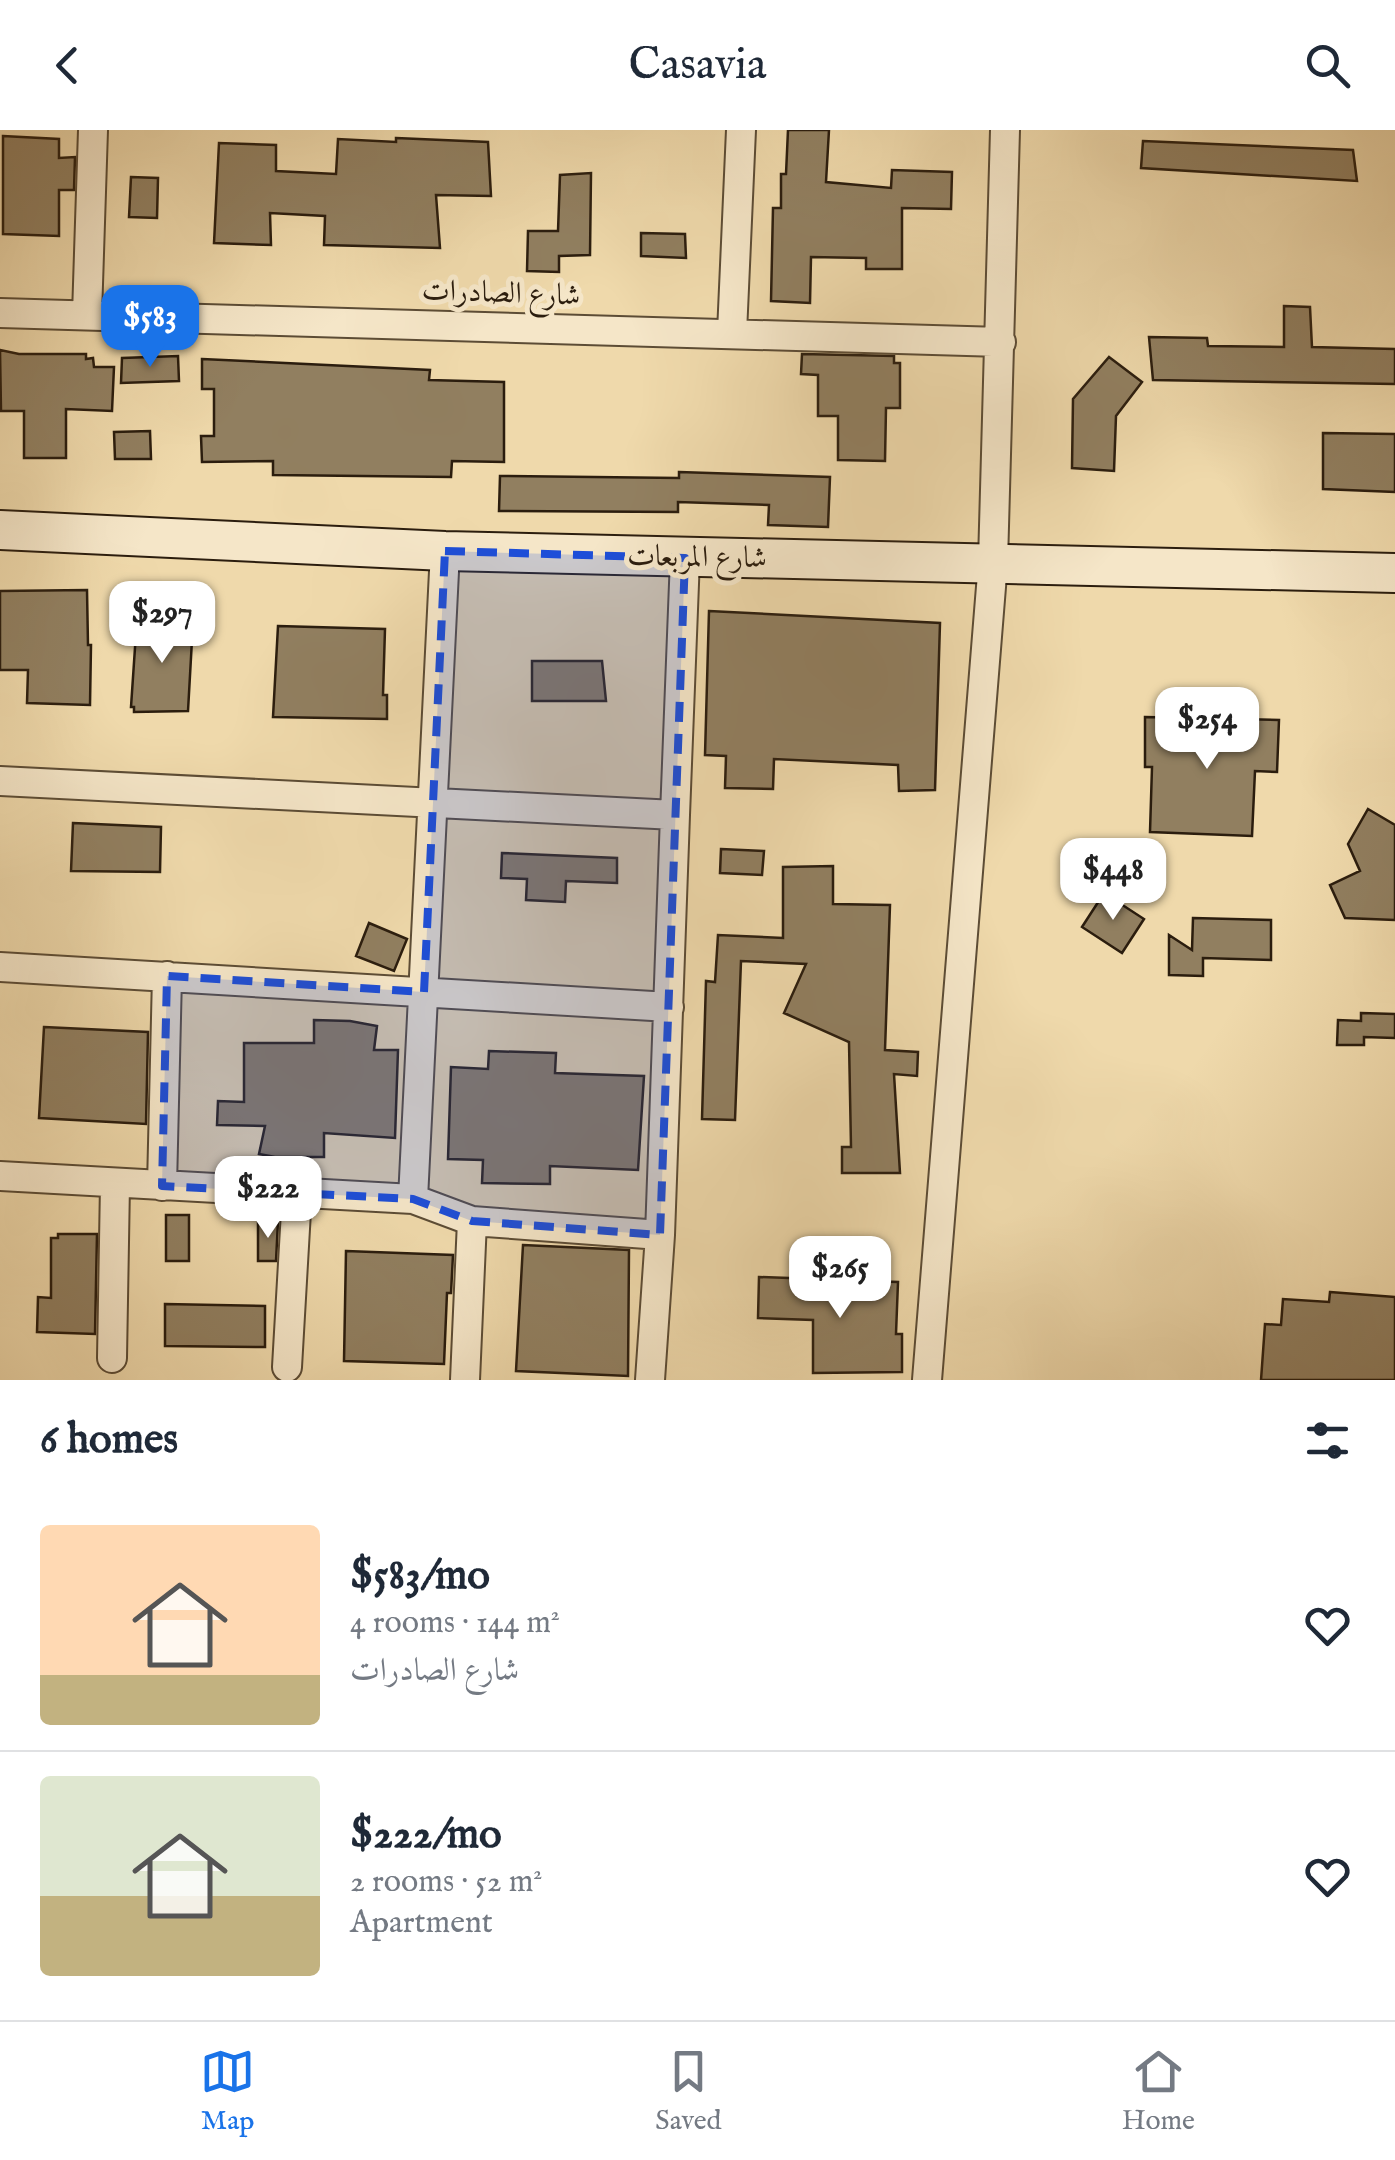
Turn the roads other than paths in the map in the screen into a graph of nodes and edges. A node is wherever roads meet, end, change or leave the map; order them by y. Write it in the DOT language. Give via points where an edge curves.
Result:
graph roads {
  1 [pos="92,130"];
  2 [pos="741,130"];
  3 [pos="1005,130"];
  4 [pos="0,313"];
  5 [pos="86,316"];
  6 [pos="732,333"];
  7 [pos="1000,342"];
  8 [pos="0,530"];
  9 [pos="444,551"];
  10 [pos="685,558"];
  11 [pos="994,562"];
  12 [pos="1395,573"];
  13 [pos="0,782"];
  14 [pos="434,803"];
  15 [pos="676,814"];
  16 [pos="0,966"];
  17 [pos="167,976"];
  18 [pos="424,992"];
  19 [pos="669,1007"];
  20 [pos="0,1176"];
  21 [pos="115,1184"];
  22 [pos="162,1186"];
  23 [pos="297,1194"];
  24 [pos="413,1199"];
  25 [pos="472,1220"];
  26 [pos="660,1235"];
  27 [pos="112,1358"];
  28 [pos="288,1367"];
  29 [pos="465,1380"];
  30 [pos="650,1380"];
  31 [pos="927,1380"];
  1 -- 5 [label="street"];
  2 -- 6 [label="street"];
  3 -- 7 [label="street"];
  4 -- 5 [label="street, شارع الصادرات"];
  5 -- 6 [label="street, شارع الصادرات"];
  6 -- 7 [label="street, شارع الصادرات"];
  7 -- 11 [label="street"];
  8 -- 9 [label="main road, شارع المربعات"];
  9 -- 10 [label="main road, شارع المربعات"];
  9 -- 14 [label="street"];
  10 -- 11 [label="main road, شارع المربعات"];
  10 -- 15 [label="street"];
  11 -- 12 [label="main road, شارع المربعات"];
  11 -- 31 [label="street"];
  13 -- 14 [label="street"];
  14 -- 15 [label="street"];
  14 -- 18 [label="street"];
  15 -- 19 [label="street"];
  16 -- 17 [label="street"];
  17 -- 18 [label="street"];
  17 -- 22 [label="street"];
  18 -- 19 [label="street"];
  18 -- 24 [label="street"];
  19 -- 26 [label="street"];
  20 -- 21 [label="street"];
  21 -- 22 [label="street"];
  21 -- 27 [label="street"];
  22 -- 23 [label="street"];
  23 -- 24 [label="street"];
  23 -- 28 [label="street"];
  24 -- 25 [label="street"];
  25 -- 26 [label="street"];
  25 -- 29 [label="street"];
  26 -- 30 [label="street"];
}
